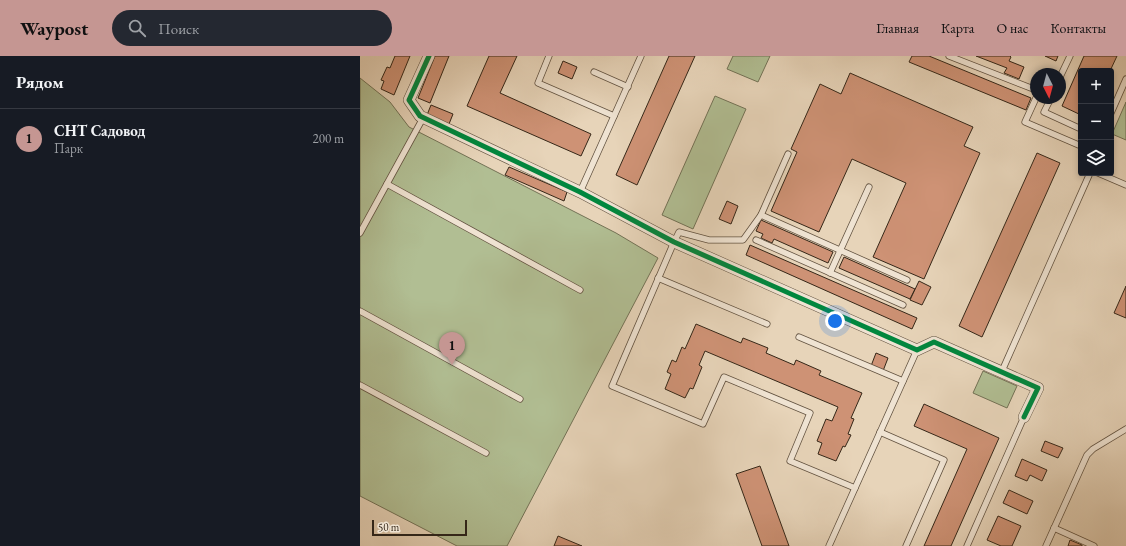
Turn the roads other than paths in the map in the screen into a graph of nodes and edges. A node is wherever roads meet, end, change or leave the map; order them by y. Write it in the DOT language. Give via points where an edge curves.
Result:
graph roads {
  1 [pos="429,56"];
  2 [pos="549,56"];
  3 [pos="641,56"];
  4 [pos="949,56"];
  5 [pos="1070,56"];
  6 [pos="1064,68"];
  7 [pos="594,72"];
  8 [pos="1126,79"];
  9 [pos="628,87"];
  10 [pos="1030,88"];
  11 [pos="1033,104"];
  12 [pos="1048,104"];
  13 [pos="1114,105"];
  14 [pos="614,116"];
  15 [pos="423,118"];
  16 [pos="1078,128"];
  17 [pos="1078,145"];
  18 [pos="788,154"];
  19 [pos="1089,176"];
  20 [pos="1105,176"];
  21 [pos="387,184"];
  22 [pos="1126,185"];
  23 [pos="869,187"];
  24 [pos="580,192"];
  25 [pos="761,215"];
  26 [pos="360,233"];
  27 [pos="756,240"];
  28 [pos="674,242"];
  29 [pos="841,250"];
  30 [pos="830,273"];
  31 [pos="658,278"];
  32 [pos="907,280"];
  33 [pos="580,290"];
  34 [pos="903,305"];
  35 [pos="360,311"];
  36 [pos="767,324"];
  37 [pos="799,337"];
  38 [pos="917,350"];
  39 [pos="1002,371"];
  40 [pos="903,381"];
  41 [pos="360,385"];
  42 [pos="520,399"];
  43 [pos="1024,417"];
  44 [pos="1126,429"];
  45 [pos="880,432"];
  46 [pos="486,454"];
  47 [pos="855,488"];
  48 [pos="1054,528"];
  49 [pos="830,546"];
  50 [pos="906,546"];
  51 [pos="967,546"];
  52 [pos="1046,546"];
  53 [pos="1094,546"];
  1 -- 15 [label="street" via="409,100"];
  2 -- 14 [label="lane" via="538,82"];
  3 -- 9 [label="lane"];
  4 -- 10 [label="lane"];
  5 -- 6 [label="lane"];
  7 -- 9 [label="lane"];
  8 -- 13 [label="lane"];
  9 -- 14 [label="lane"];
  11 -- 17 [label="lane" via="1025,122"];
  12 -- 16 [label="lane" via="1044,112"];
  14 -- 24 [label="lane"];
  15 -- 21 [label="lane"];
  15 -- 24 [label="street"];
  18 -- 25 [label="lane"];
  19 -- 39 [label="lane"];
  20 -- 22 [label="lane"];
  21 -- 26 [label="lane"];
  21 -- 33 [label="lane"];
  23 -- 29 [label="lane"];
  24 -- 28 [label="street"];
  25 -- 28 [label="lane" via="743,240 709,240 679,232"];
  25 -- 29 [label="lane"];
  27 -- 30 [label="lane"];
  28 -- 31 [label="lane"];
  28 -- 38 [label="street"];
  29 -- 30 [label="lane"];
  29 -- 32 [label="lane"];
  30 -- 34 [label="lane"];
  31 -- 36 [label="lane"];
  31 -- 47 [label="lane" via="612,386 703,424 724,376 810,413 790,461"];
  35 -- 42 [label="lane"];
  37 -- 40 [label="lane"];
  38 -- 39 [label="street" via="934,342"];
  38 -- 40 [label="lane"];
  39 -- 43 [label="street" via="1038,388"];
  40 -- 45 [label="lane"];
  41 -- 46 [label="lane"];
  43 -- 51 [label="lane"];
  44 -- 48 [label="lane" via="1092,449 1087,455"];
  45 -- 47 [label="lane"];
  45 -- 50 [label="lane" via="944,460"];
  47 -- 49 [label="lane"];
  48 -- 52 [label="lane"];
  48 -- 53 [label="lane"];
}
